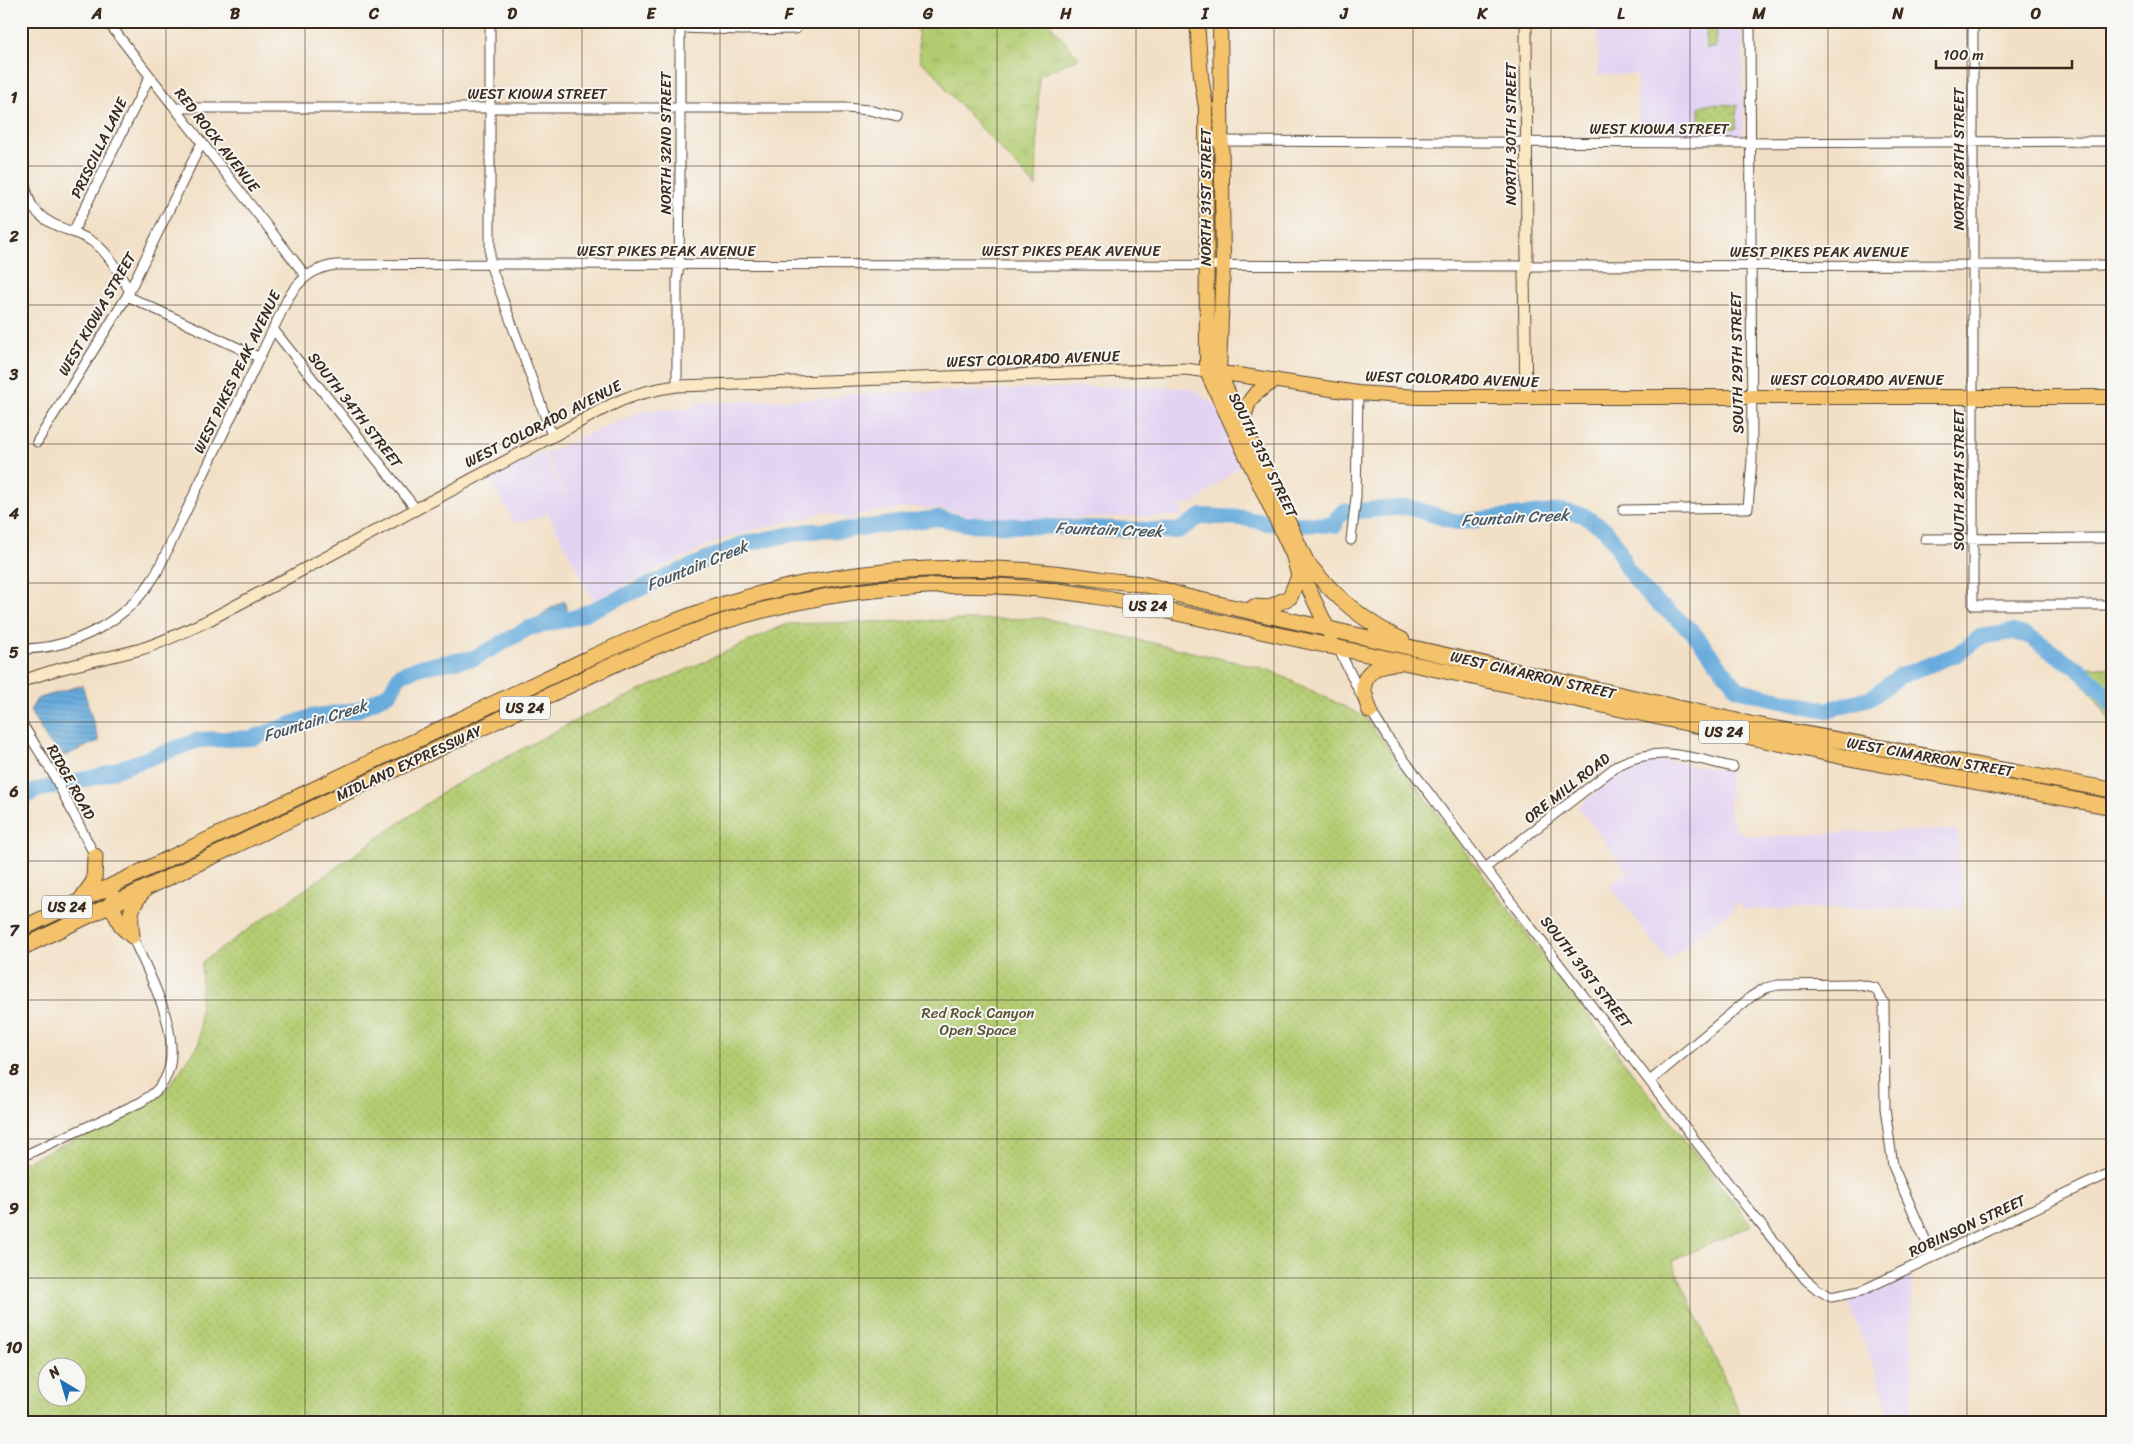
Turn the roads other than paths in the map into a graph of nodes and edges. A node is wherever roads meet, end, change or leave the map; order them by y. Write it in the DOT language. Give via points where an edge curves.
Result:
graph roads {
  1 [pos="107,21"];
  2 [pos="490,21"];
  3 [pos="1196,21"];
  4 [pos="1220,21"];
  5 [pos="1526,21"];
  6 [pos="1750,21"];
  7 [pos="1973,21"];
  8 [pos="680,24"];
  9 [pos="796,29"];
  10 [pos="150,76"];
  11 [pos="175,108"];
  12 [pos="490,108"];
  13 [pos="681,108"];
  14 [pos="897,117"];
  15 [pos="1206,141"];
  16 [pos="1222,141"];
  17 [pos="1973,141"];
  18 [pos="2112,141"];
  19 [pos="202,142"];
  20 [pos="1526,142"];
  21 [pos="1749,143"];
  22 [pos="21,165"];
  23 [pos="32,208"];
  24 [pos="21,213"];
  25 [pos="72,232"];
  26 [pos="490,264"];
  27 [pos="679,265"];
  28 [pos="1207,265"];
  29 [pos="1750,265"];
  30 [pos="2112,265"];
  31 [pos="1223,266"];
  32 [pos="1973,266"];
  33 [pos="1525,270"];
  34 [pos="306,276"];
  35 [pos="129,294"];
  36 [pos="273,329"];
  37 [pos="258,357"];
  38 [pos="1213,373"];
  39 [pos="1276,380"];
  40 [pos="677,386"];
  41 [pos="1358,393"];
  42 [pos="1751,396"];
  43 [pos="1973,397"];
  44 [pos="2112,397"];
  45 [pos="1526,398"];
  46 [pos="1243,424"];
  47 [pos="552,436"];
  48 [pos="37,442"];
  49 [pos="1275,506"];
  50 [pos="416,509"];
  51 [pos="1624,510"];
  52 [pos="1972,538"];
  53 [pos="2112,538"];
  54 [pos="1291,540"];
  55 [pos="1351,540"];
  56 [pos="1925,540"];
  57 [pos="1294,557"];
  58 [pos="1309,565"];
  59 [pos="954,568"];
  60 [pos="955,585"];
  61 [pos="1187,597"];
  62 [pos="2112,605"];
  63 [pos="1332,630"];
  64 [pos="1338,648"];
  65 [pos="21,649"];
  66 [pos="1431,652"];
  67 [pos="1409,664"];
  68 [pos="21,682"];
  69 [pos="1370,711"];
  70 [pos="21,722"];
  71 [pos="1733,767"];
  72 [pos="2112,790"];
  73 [pos="2112,807"];
  74 [pos="95,856"];
  75 [pos="1485,868"];
  76 [pos="137,874"];
  77 [pos="112,884"];
  78 [pos="145,889"];
  79 [pos="79,902"];
  80 [pos="111,905"];
  81 [pos="81,919"];
  82 [pos="21,929"];
  83 [pos="132,936"];
  84 [pos="21,948"];
  85 [pos="1650,1081"];
  86 [pos="21,1157"];
  87 [pos="2112,1172"];
  88 [pos="1933,1257"];
  89 [pos="1831,1297"];
  1 -- 10 [label="street, RED ROCK AVENUE"];
  2 -- 12 [label="street"];
  3 -- 15 [label="main road, NORTH 31ST STREET" via="1206,108"];
  4 -- 16 [label="main road, NORTH 31ST STREET"];
  5 -- 20 [label="main road, NORTH 30TH STREET"];
  6 -- 21 [label="street, SOUTH 29TH STREET"];
  7 -- 17 [label="street, NORTH 28TH STREET"];
  8 -- 9 [label="street" via="743,30"];
  8 -- 13 [label="street, NORTH 32ND STREET"];
  10 -- 11 [label="street, RED ROCK AVENUE"];
  10 -- 25 [label="street, PRISCILLA LANE"];
  11 -- 12 [label="street, WEST KIOWA STREET"];
  11 -- 19 [label="street, RED ROCK AVENUE"];
  12 -- 13 [label="street, WEST KIOWA STREET"];
  12 -- 26 [label="street"];
  13 -- 14 [label="street, WEST KIOWA STREET" via="846,108"];
  13 -- 27 [label="street, NORTH 32ND STREET"];
  15 -- 16 [label="street, WEST KIOWA STREET"];
  15 -- 28 [label="main road, NORTH 31ST STREET"];
  16 -- 20 [label="street, WEST KIOWA STREET"];
  16 -- 31 [label="main road, NORTH 31ST STREET"];
  17 -- 18 [label="street, WEST KIOWA STREET"];
  17 -- 21 [label="street, WEST KIOWA STREET"];
  17 -- 32 [label="street, NORTH 28TH STREET"];
  19 -- 34 [label="street, RED ROCK AVENUE"];
  19 -- 35 [label="street, WEST KIOWA STREET"];
  20 -- 21 [label="street, WEST KIOWA STREET"];
  20 -- 33 [label="main road, NORTH 30TH STREET"];
  21 -- 29 [label="street, SOUTH 29TH STREET"];
  22 -- 23 [label="street"];
  23 -- 24 [label="street"];
  23 -- 25 [label="street" via="40,216"];
  25 -- 35 [label="street" via="100,247"];
  26 -- 27 [label="street, WEST PIKES PEAK AVENUE"];
  26 -- 34 [label="street, WEST PIKES PEAK AVENUE" via="336,265 320,268"];
  26 -- 47 [label="street"];
  27 -- 28 [label="street, WEST PIKES PEAK AVENUE"];
  27 -- 40 [label="street, NORTH 32ND STREET"];
  28 -- 31 [label="street, WEST PIKES PEAK AVENUE"];
  28 -- 38 [label="main road, SOUTH 31ST STREET" via="1205,353"];
  29 -- 32 [label="street, WEST PIKES PEAK AVENUE"];
  29 -- 33 [label="street, WEST PIKES PEAK AVENUE"];
  29 -- 42 [label="street, SOUTH 29TH STREET"];
  30 -- 32 [label="street, WEST PIKES PEAK AVENUE"];
  31 -- 33 [label="street, WEST PIKES PEAK AVENUE"];
  31 -- 38 [label="main road, NORTH 31ST STREET"];
  32 -- 43 [label="street, SOUTH 28TH STREET"];
  33 -- 45 [label="main road, NORTH 30TH STREET"];
  34 -- 36 [label="street, WEST PIKES PEAK AVENUE" via="294,289"];
  35 -- 37 [label="street"];
  35 -- 48 [label="street, WEST KIOWA STREET"];
  36 -- 37 [label="street, WEST PIKES PEAK AVENUE"];
  36 -- 50 [label="street, SOUTH 34TH STREET"];
  37 -- 65 [label="street, WEST PIKES PEAK AVENUE" via="157,572 141,596 119,616 91,632 45,647"];
  38 -- 39 [label="main road, WEST COLORADO AVENUE"];
  38 -- 40 [label="main road, WEST COLORADO AVENUE" via="1186,369"];
  38 -- 46 [label="main road, SOUTH 31ST STREET"];
  38 -- 49 [label="main road, SOUTH 31ST STREET"];
  39 -- 41 [label="main road, WEST COLORADO AVENUE"];
  39 -- 46 [label="main road" via="1255,393 1246,404"];
  40 -- 47 [label="main road, WEST COLORADO AVENUE" via="651,389 622,399"];
  41 -- 45 [label="main road, WEST COLORADO AVENUE"];
  41 -- 55 [label="street"];
  42 -- 43 [label="main road, WEST COLORADO AVENUE"];
  42 -- 45 [label="main road, WEST COLORADO AVENUE"];
  42 -- 51 [label="street, SOUTH 29TH STREET" via="1752,460 1748,508"];
  43 -- 44 [label="main road, WEST COLORADO AVENUE"];
  43 -- 52 [label="street, SOUTH 28TH STREET"];
  46 -- 49 [label="main road, SOUTH 31ST STREET"];
  47 -- 50 [label="main road, WEST COLORADO AVENUE"];
  49 -- 54 [label="main road, SOUTH 31ST STREET"];
  50 -- 68 [label="main road, WEST COLORADO AVENUE" via="174,636 140,649"];
  52 -- 53 [label="street"];
  52 -- 56 [label="street"];
  52 -- 62 [label="street, SOUTH 28TH STREET" via="1973,605"];
  54 -- 57 [label="main road, SOUTH 31ST STREET"];
  54 -- 58 [label="main road, SOUTH 31ST STREET"];
  57 -- 61 [label="highway" via="1298,576 1293,592 1290,597 1268,608"];
  57 -- 63 [label="main road, SOUTH 31ST STREET"];
  58 -- 63 [label="main road, SOUTH 31ST STREET"];
  58 -- 66 [label="highway" via="1359,615"];
  59 -- 61 [label="highway, WEST CIMARRON STREET / US 24" via="1071,574 1151,586"];
  59 -- 76 [label="highway, MIDLAND EXPRESSWAY / US 24" via="899,570 826,579 730,602 672,622"];
  60 -- 64 [label="highway, WEST CIMARRON STREET / US 24" via="1020,586 1081,593"];
  60 -- 78 [label="highway, MIDLAND EXPRESSWAY / US 24" via="884,588 822,596 689,633 616,664"];
  61 -- 63 [label="highway, WEST CIMARRON STREET / US 24"];
  63 -- 64 [label="main road, SOUTH 31ST STREET"];
  63 -- 66 [label="highway, WEST CIMARRON STREET / US 24"];
  64 -- 67 [label="highway, WEST CIMARRON STREET / US 24"];
  64 -- 69 [label="street, SOUTH 31ST STREET"];
  66 -- 72 [label="highway, WEST CIMARRON STREET / US 24" via="1750,724"];
  67 -- 69 [label="highway" via="1382,665 1366,677 1364,691"];
  67 -- 73 [label="highway, WEST CIMARRON STREET / US 24" via="1844,757"];
  69 -- 75 [label="street, SOUTH 31ST STREET"];
  70 -- 74 [label="street, RIDGE ROAD" via="67,799"];
  71 -- 75 [label="street, ORE MILL ROAD" via="1658,752 1630,759"];
  74 -- 77 [label="highway"];
  74 -- 79 [label="highway" via="94,881"];
  75 -- 85 [label="street, SOUTH 31ST STREET"];
  76 -- 77 [label="highway, MIDLAND EXPRESSWAY / US 24"];
  76 -- 80 [label="highway" via="120,890"];
  77 -- 79 [label="highway, MIDLAND EXPRESSWAY / US 24"];
  77 -- 81 [label="highway" via="99,904"];
  78 -- 80 [label="highway, MIDLAND EXPRESSWAY / US 24"];
  78 -- 83 [label="highway" via="131,909"];
  79 -- 82 [label="highway, MIDLAND EXPRESSWAY / US 24"];
  80 -- 81 [label="highway, MIDLAND EXPRESSWAY / US 24"];
  80 -- 83 [label="highway" via="122,927"];
  81 -- 84 [label="highway, MIDLAND EXPRESSWAY / US 24"];
  83 -- 86 [label="street" via="156,988 168,1024 172,1055 168,1073 158,1090 141,1102"];
  85 -- 88 [label="street" via="1765,988 1855,984 1874,988 1884,1003 1886,1108 1893,1166"];
  85 -- 89 [label="street, SOUTH 31ST STREET" via="1806,1280"];
  87 -- 88 [label="street, ROBINSON STREET"];
  88 -- 89 [label="street, ROBINSON STREET" via="1861,1291"];
}
